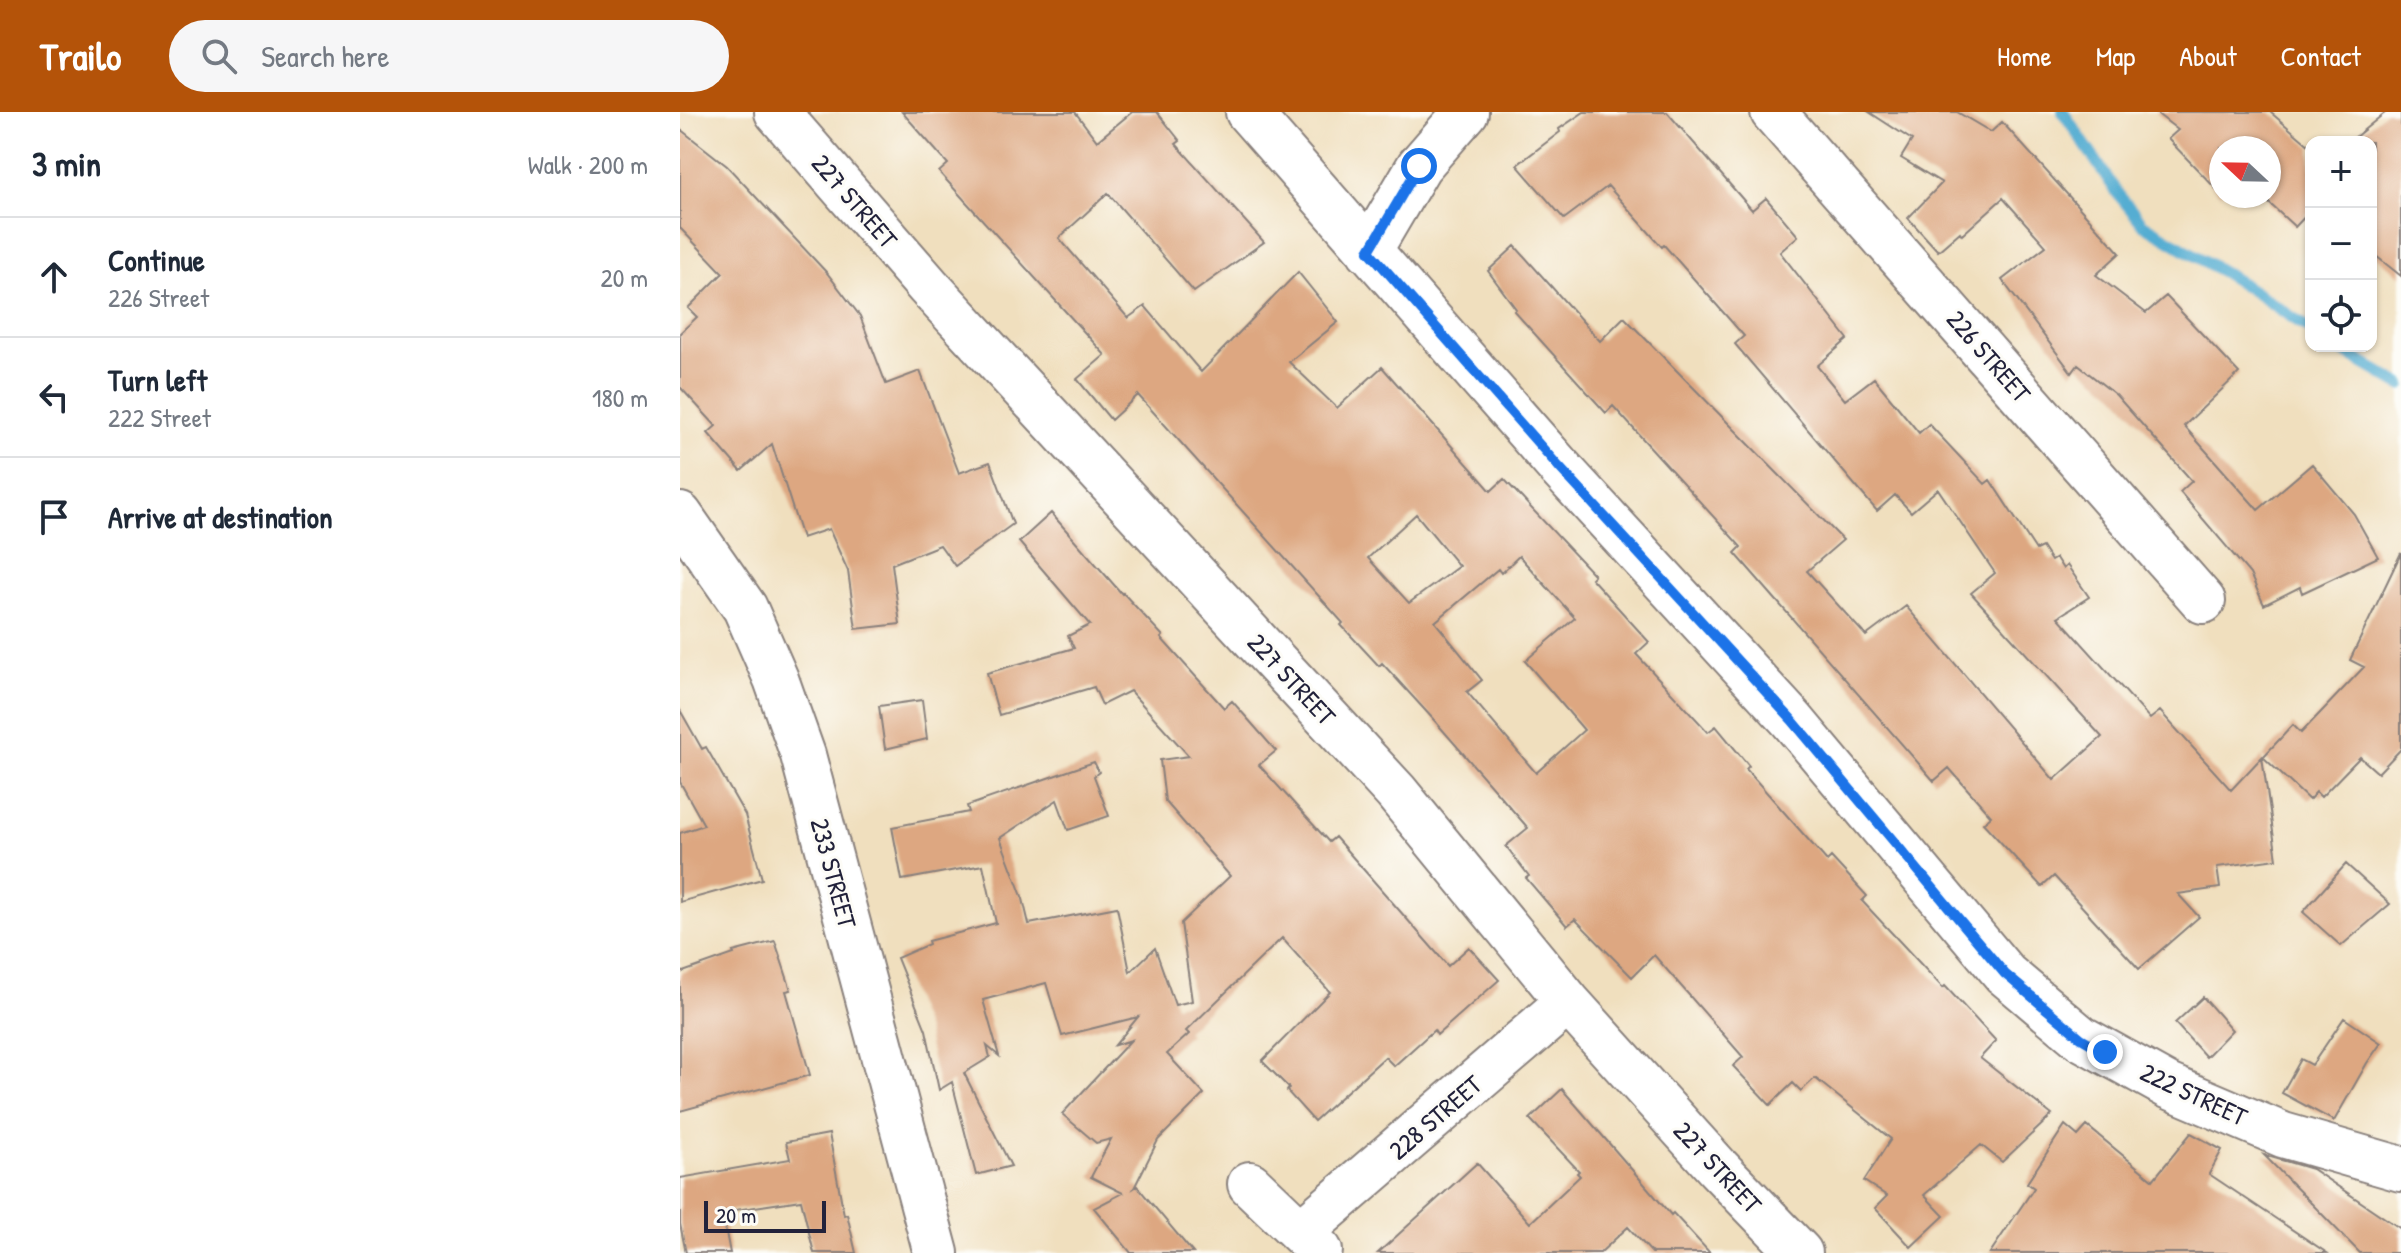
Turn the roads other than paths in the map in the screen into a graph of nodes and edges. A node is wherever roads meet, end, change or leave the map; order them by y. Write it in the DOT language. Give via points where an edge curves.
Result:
graph roads {
  1 [pos="777,112"];
  2 [pos="1248,112"];
  3 [pos="1466,112"];
  4 [pos="1773,112"];
  5 [pos="1369,251"];
  6 [pos="680,515"];
  7 [pos="2203,601"];
  8 [pos="1568,1002"];
  9 [pos="2401,1169"];
  10 [pos="1250,1184"];
  11 [pos="1312,1242"];
  12 [pos="936,1253"];
  13 [pos="1800,1253"];
  1 -- 8 [label="street, 227 STREET" via="928,286 1396,792"];
  2 -- 5 [label="street, 222 STREET"];
  3 -- 5 [label="street" via="1419,166"];
  4 -- 7 [label="street, 226 STREET"];
  5 -- 9 [label="street, 222 STREET" via="1792,720 2005,974 2081,1038 2168,1086 2283,1135"];
  6 -- 12 [label="street, 233 STREET" via="745,608 803,755"];
  8 -- 11 [label="street, 228 STREET"];
  8 -- 13 [label="street, 227 STREET"];
  10 -- 11 [label="street, 228 STREET"];
}
